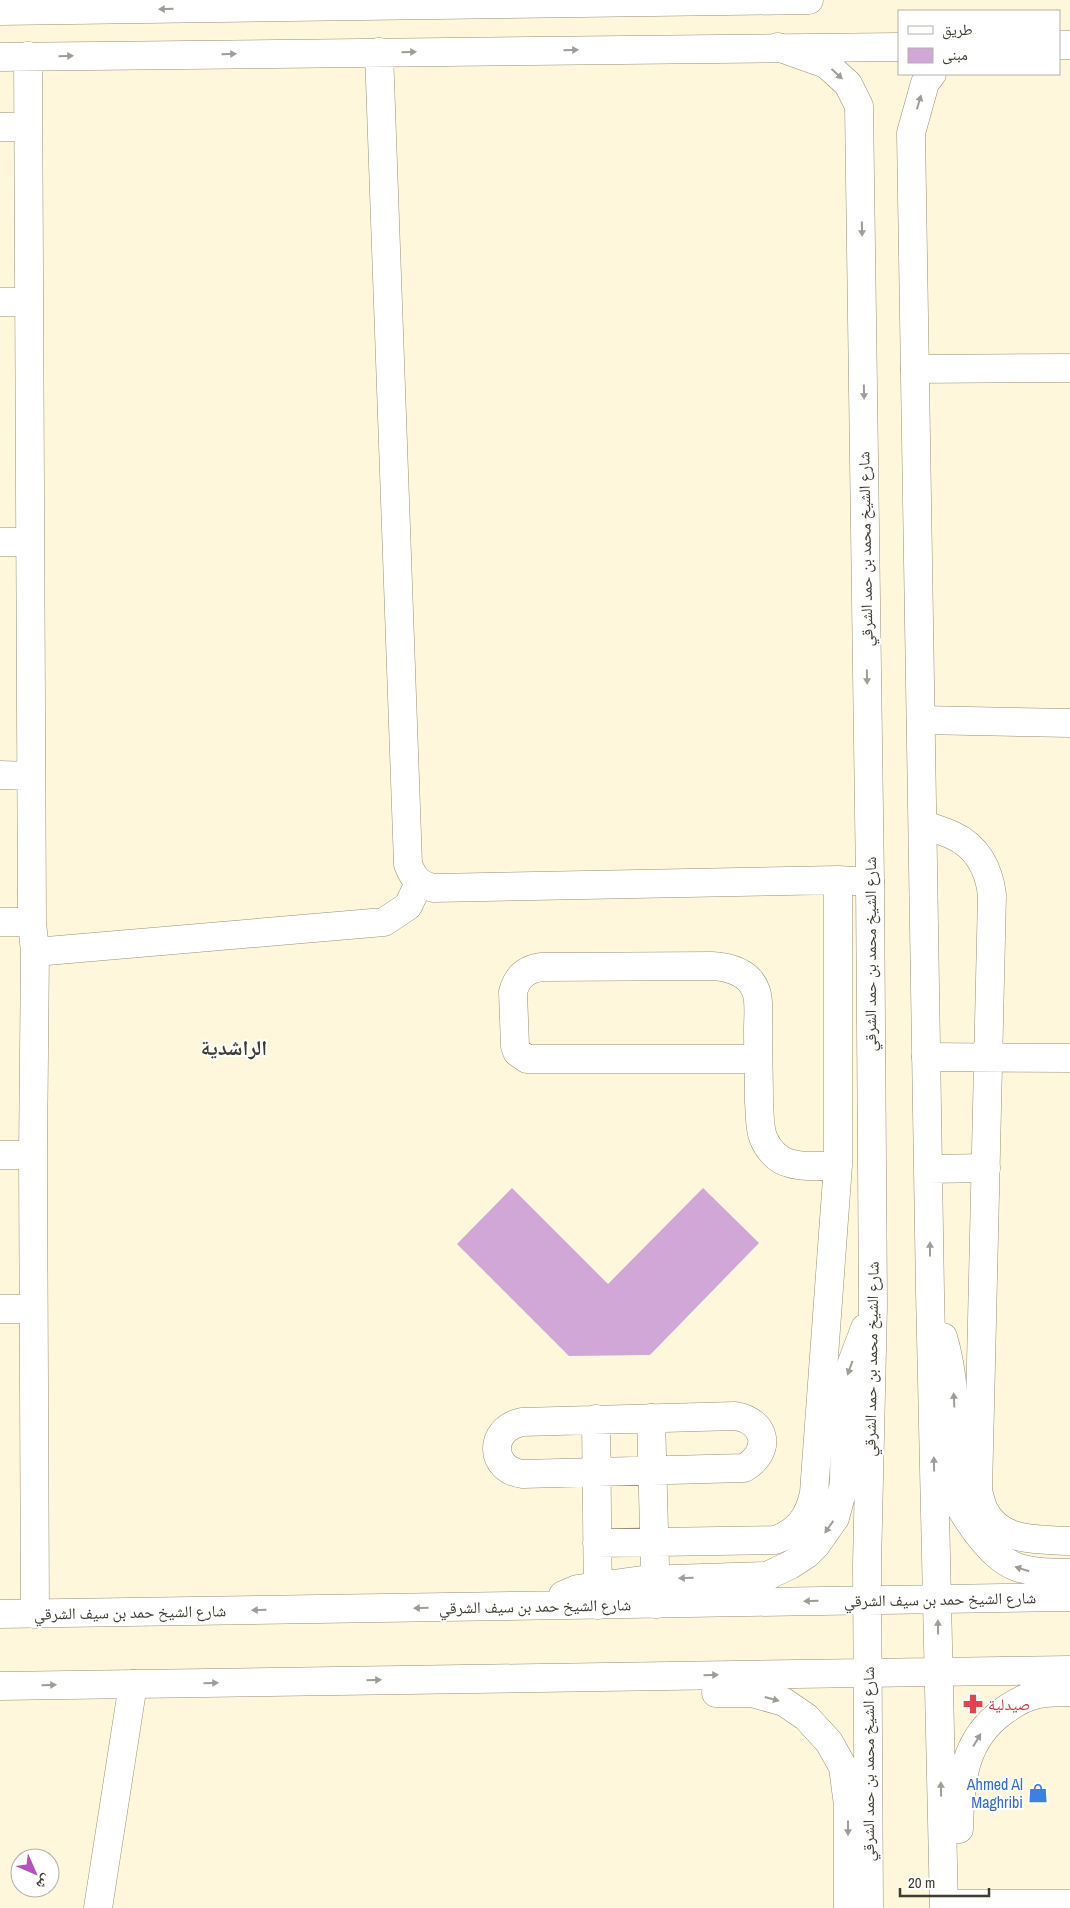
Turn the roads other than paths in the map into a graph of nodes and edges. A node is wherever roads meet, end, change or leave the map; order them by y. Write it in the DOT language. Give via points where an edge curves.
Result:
graph roads {
  1 [pos="809,0"];
  2 [pos="97,5"];
  3 [pos="0,11"];
  4 [pos="778,47"];
  5 [pos="898,47"];
  6 [pos="379,52"];
  7 [pos="28,56"];
  8 [pos="0,57"];
  9 [pos="931,75"];
  10 [pos="0,127"];
  11 [pos="28,127"];
  12 [pos="0,302"];
  13 [pos="29,302"];
  14 [pos="1070,368"];
  15 [pos="915,369"];
  16 [pos="0,542"];
  17 [pos="30,542"];
  18 [pos="920,720"];
  19 [pos="1070,723"];
  20 [pos="0,776"];
  21 [pos="30,776"];
  22 [pos="923,824"];
  23 [pos="838,880"];
  24 [pos="419,882"];
  25 [pos="870,882"];
  26 [pos="0,922"];
  27 [pos="32,922"];
  28 [pos="35,952"];
  29 [pos="926,1057"];
  30 [pos="1070,1058"];
  31 [pos="758,1059"];
  32 [pos="988,1059"];
  33 [pos="0,1154"];
  34 [pos="33,1155"];
  35 [pos="838,1165"];
  36 [pos="986,1168"];
  37 [pos="929,1169"];
  38 [pos="930,1292"];
  39 [pos="873,1306"];
  40 [pos="0,1309"];
  41 [pos="33,1309"];
  42 [pos="651,1418"];
  43 [pos="596,1419"];
  44 [pos="652,1471"];
  45 [pos="597,1473"];
  46 [pos="654,1541"];
  47 [pos="1070,1541"];
  48 [pos="597,1543"];
  49 [pos="1070,1573"];
  50 [pos="655,1592"];
  51 [pos="598,1595"];
  52 [pos="1070,1598"];
  53 [pos="937,1599"];
  54 [pos="867,1601"];
  55 [pos="0,1614"];
  56 [pos="34,1614"];
  57 [pos="1070,1670"];
  58 [pos="939,1672"];
  59 [pos="868,1673"];
  60 [pos="551,1677"];
  61 [pos="133,1684"];
  62 [pos="0,1686"];
  63 [pos="1070,1692"];
  64 [pos="1070,1904"];
  65 [pos="953,1907"];
  66 [pos="98,1908"];
  67 [pos="848,1908"];
  68 [pos="869,1908"];
  1 -- 2 [label="main road, one-way"];
  2 -- 3 [label="main road"];
  4 -- 5 [label="main road"];
  6 -- 4 [label="main road, one-way"];
  4 -- 25 [label="main road, شارع الشيخ محمد بن حمد الشرقي, one-way" via="826,64 848,84 859,106"];
  7 -- 6 [label="main road, one-way"];
  6 -- 24 [label="main road" via="408,864"];
  7 -- 8 [label="main road"];
  7 -- 11 [label="main road"];
  15 -- 9 [label="main road, one-way" via="912,133 925,83"];
  10 -- 11 [label="main road"];
  11 -- 13 [label="main road"];
  12 -- 13 [label="main road"];
  13 -- 17 [label="main road"];
  14 -- 15 [label="main road"];
  15 -- 18 [label="main road"];
  16 -- 17 [label="main road"];
  17 -- 21 [label="main road"];
  18 -- 19 [label="main road"];
  18 -- 22 [label="main road"];
  20 -- 21 [label="main road"];
  21 -- 27 [label="main road"];
  22 -- 29 [label="main road"];
  22 -- 32 [label="main road" via="965,842 976,852 990,880"];
  23 -- 24 [label="main road" via="434,888"];
  23 -- 25 [label="main road"];
  23 -- 35 [label="main road"];
  24 -- 28 [label="main road" via="408,906 384,922"];
  25 -- 39 [label="main road, شارع الشيخ محمد بن حمد الشرقي"];
  26 -- 27 [label="main road"];
  27 -- 28 [label="main road"];
  28 -- 34 [label="main road"];
  29 -- 32 [label="main road"];
  29 -- 37 [label="main road"];
  30 -- 32 [label="main road"];
  31 -- 31 [label="main road" via="755,990 745,976 729,967 534,968 520,977 513,992 515,1046 527,1060"];
  31 -- 35 [label="main road" via="760,1124 768,1148 788,1163"];
  32 -- 36 [label="main road"];
  33 -- 34 [label="main road"];
  34 -- 41 [label="main road"];
  35 -- 46 [label="main road" via="812,1506 797,1528 775,1540"];
  36 -- 37 [label="main road"];
  36 -- 47 [label="main road" via="978,1491 984,1510 996,1526 1013,1536"];
  38 -- 37 [label="main road, one-way"];
  49 -- 38 [label="main road, one-way" via="1035,1573 1009,1565 990,1550 956,1498 955,1397 949,1358"];
  53 -- 38 [label="main road, one-way"];
  39 -- 50 [label="main road, one-way" via="845,1381 844,1484 835,1518 816,1545 790,1565 767,1576"];
  39 -- 54 [label="main road, شارع الشيخ محمد بن حمد الشرقي"];
  40 -- 41 [label="main road"];
  41 -- 56 [label="main road"];
  42 -- 43 [label="main road"];
  42 -- 44 [label="main road"];
  42 -- 44 [label="main road" via="746,1417 761,1432 763,1443 753,1463 744,1468"];
  43 -- 45 [label="main road"];
  43 -- 45 [label="main road" via="513,1424 500,1436 497,1444 501,1462 515,1473"];
  44 -- 45 [label="main road"];
  44 -- 46 [label="main road"];
  45 -- 48 [label="main road"];
  46 -- 48 [label="main road"];
  46 -- 50 [label="main road"];
  48 -- 51 [label="main road"];
  50 -- 51 [label="main road, شارع الشيخ حمد بن سيف الشرقي"];
  54 -- 50 [label="main road, شارع الشيخ حمد بن سيف الشرقي, one-way"];
  51 -- 56 [label="main road, شارع الشيخ حمد بن سيف الشرقي, one-way" via="537,1606"];
  52 -- 53 [label="main road, شارع الشيخ حمد بن سيف الشرقي"];
  53 -- 54 [label="main road, شارع الشيخ حمد بن سيف الشرقي"];
  58 -- 53 [label="main road, one-way"];
  54 -- 59 [label="main road, شارع الشيخ محمد بن حمد الشرقي"];
  55 -- 56 [label="main road, شارع الشيخ حمد بن سيف الشرقي"];
  57 -- 58 [label="main road"];
  58 -- 59 [label="main road"];
  65 -- 58 [label="main road, one-way"];
  60 -- 59 [label="main road, one-way"];
  59 -- 68 [label="main road, شارع الشيخ محمد بن حمد الشرقي"];
  61 -- 60 [label="main road, one-way"];
  60 -- 67 [label="main road, one-way" via="635,1692 752,1694 784,1702 806,1717 830,1742 843,1767 848,1805"];
  62 -- 61 [label="main road, one-way"];
  61 -- 66 [label="main road"];
  65 -- 63 [label="main road, one-way" via="959,1800 966,1761 975,1741 989,1722 1014,1703 1039,1694"];
  64 -- 65 [label="main road"];
}
